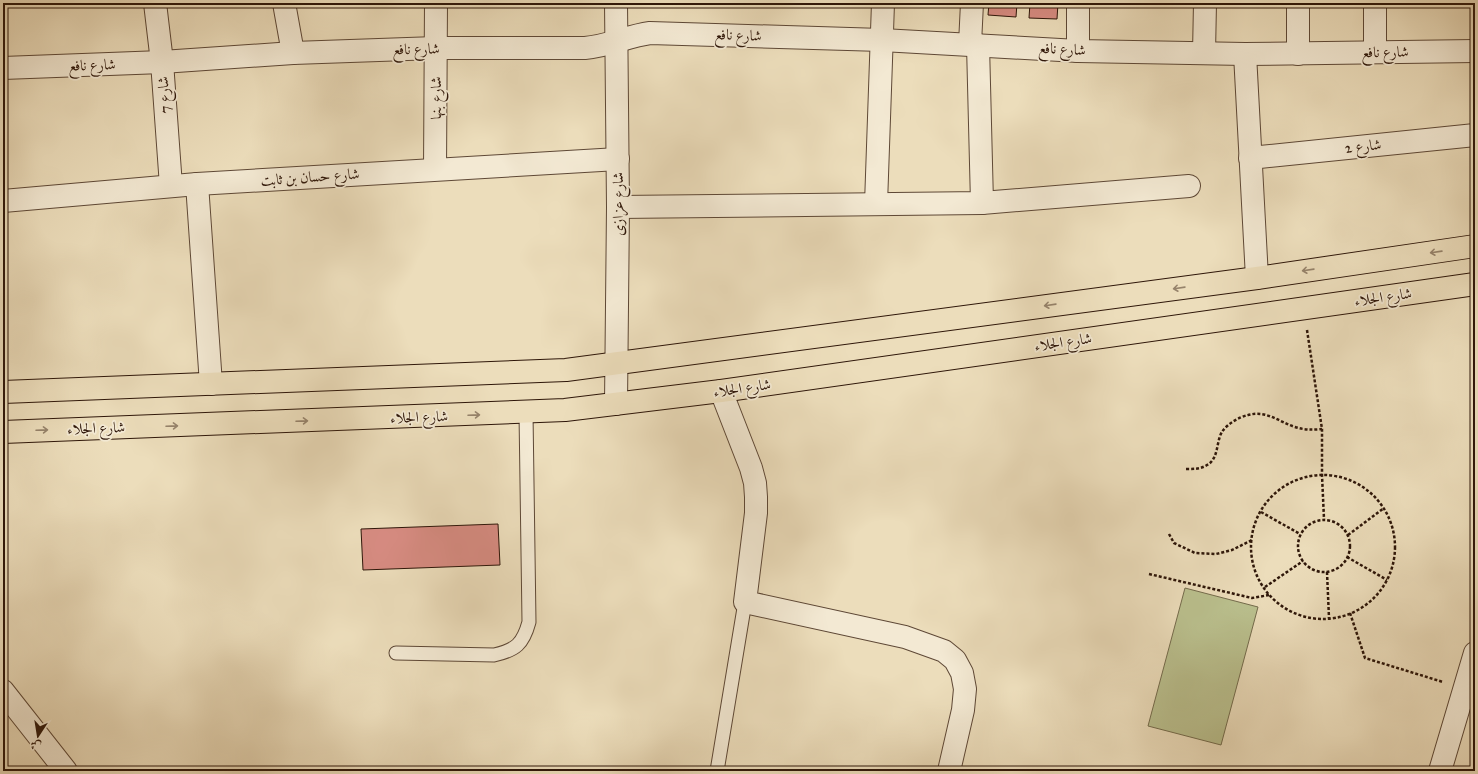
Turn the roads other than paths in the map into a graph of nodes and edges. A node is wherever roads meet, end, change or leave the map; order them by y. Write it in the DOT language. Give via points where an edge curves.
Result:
graph roads {
  1 [pos="155,3"];
  2 [pos="284,3"];
  3 [pos="436,3"];
  4 [pos="616,3"];
  5 [pos="883,3"];
  6 [pos="972,3"];
  7 [pos="1078,3"];
  8 [pos="1205,3"];
  9 [pos="1298,3"];
  10 [pos="1376,3"];
  11 [pos="882,40"];
  12 [pos="616,41"];
  13 [pos="974,45"];
  14 [pos="436,48"];
  15 [pos="1078,50"];
  16 [pos="1475,51"];
  17 [pos="293,52"];
  18 [pos="1375,52"];
  19 [pos="1204,53"];
  20 [pos="1245,54"];
  21 [pos="1298,54"];
  22 [pos="162,62"];
  23 [pos="3,68"];
  24 [pos="1475,135"];
  25 [pos="1250,158"];
  26 [pos="618,160"];
  27 [pos="436,169"];
  28 [pos="197,184"];
  29 [pos="170,186"];
  30 [pos="1190,186"];
  31 [pos="3,201"];
  32 [pos="982,203"];
  33 [pos="876,204"];
  34 [pos="618,207"];
  35 [pos="1475,246"];
  36 [pos="1257,278"];
  37 [pos="1475,284"];
  38 [pos="616,364"];
  39 [pos="211,384"];
  40 [pos="721,391"];
  41 [pos="3,392"];
  42 [pos="616,404"];
  43 [pos="526,413"];
  44 [pos="3,432"];
  45 [pos="745,602"];
  46 [pos="396,653"];
  47 [pos="1475,653"];
  48 [pos="3,691"];
  49 [pos="66,771"];
  50 [pos="717,771"];
  51 [pos="949,771"];
  52 [pos="1440,771"];
  1 -- 22 [label="street, شارع 7"];
  2 -- 17 [label="street"];
  3 -- 14 [label="street, شارع بنها"];
  4 -- 12 [label="street, شارع عزازى"];
  5 -- 11 [label="street"];
  6 -- 13 [label="street"];
  7 -- 15 [label="street"];
  8 -- 19 [label="street"];
  9 -- 21 [label="street"];
  10 -- 18 [label="street"];
  11 -- 12 [label="street, شارع نافع" via="650,33"];
  11 -- 13 [label="street, شارع نافع"];
  11 -- 33 [label="street"];
  12 -- 14 [label="street, شارع نافع" via="585,48"];
  12 -- 26 [label="street, شارع عزازى"];
  13 -- 15 [label="street, شارع نافع"];
  13 -- 32 [label="street"];
  14 -- 17 [label="street, شارع نافع"];
  14 -- 27 [label="street, شارع بنها"];
  15 -- 19 [label="street, شارع نافع"];
  16 -- 18 [label="street, شارع نافع"];
  17 -- 22 [label="street, شارع نافع"];
  18 -- 21 [label="street, شارع نافع"];
  19 -- 20 [label="street, شارع نافع"];
  20 -- 21 [label="street, شارع نافع"];
  20 -- 25 [label="street"];
  22 -- 23 [label="street, شارع نافع"];
  22 -- 29 [label="street, شارع 7"];
  24 -- 25 [label="street, شارع 2"];
  25 -- 36 [label="street"];
  26 -- 27 [label="street, شارع حسان بن ثابت"];
  26 -- 34 [label="street, شارع عزازى"];
  27 -- 28 [label="street, شارع حسان بن ثابت"];
  28 -- 29 [label="street, شارع حسان بن ثابت"];
  28 -- 39 [label="street"];
  29 -- 31 [label="street, شارع حسان بن ثابت"];
  30 -- 32 [label="street"];
  32 -- 33 [label="street"];
  33 -- 34 [label="street"];
  34 -- 38 [label="street, شارع عزازى"];
  35 -- 36 [label="main road, one-way"];
  36 -- 38 [label="main road, one-way"];
  37 -- 40 [label="main road, شارع الجلاء"];
  38 -- 39 [label="main road" via="566,370"];
  38 -- 42 [label="street, شارع عزازى"];
  39 -- 41 [label="main road"];
  40 -- 42 [label="main road, شارع الجلاء"];
  40 -- 45 [label="street" via="755,484 756,513"];
  42 -- 43 [label="main road, شارع الجلاء"];
  44 -- 43 [label="main road, شارع الجلاء, one-way"];
  43 -- 46 [label="lane" via="529,622 526,634 518,645 507,652 494,654"];
  45 -- 50 [label="lane"];
  45 -- 51 [label="street" via="905,637 944,651 955,660 962,673 965,689 963,710"];
  47 -- 52 [label="street"];
  48 -- 49 [label="street"];
}
